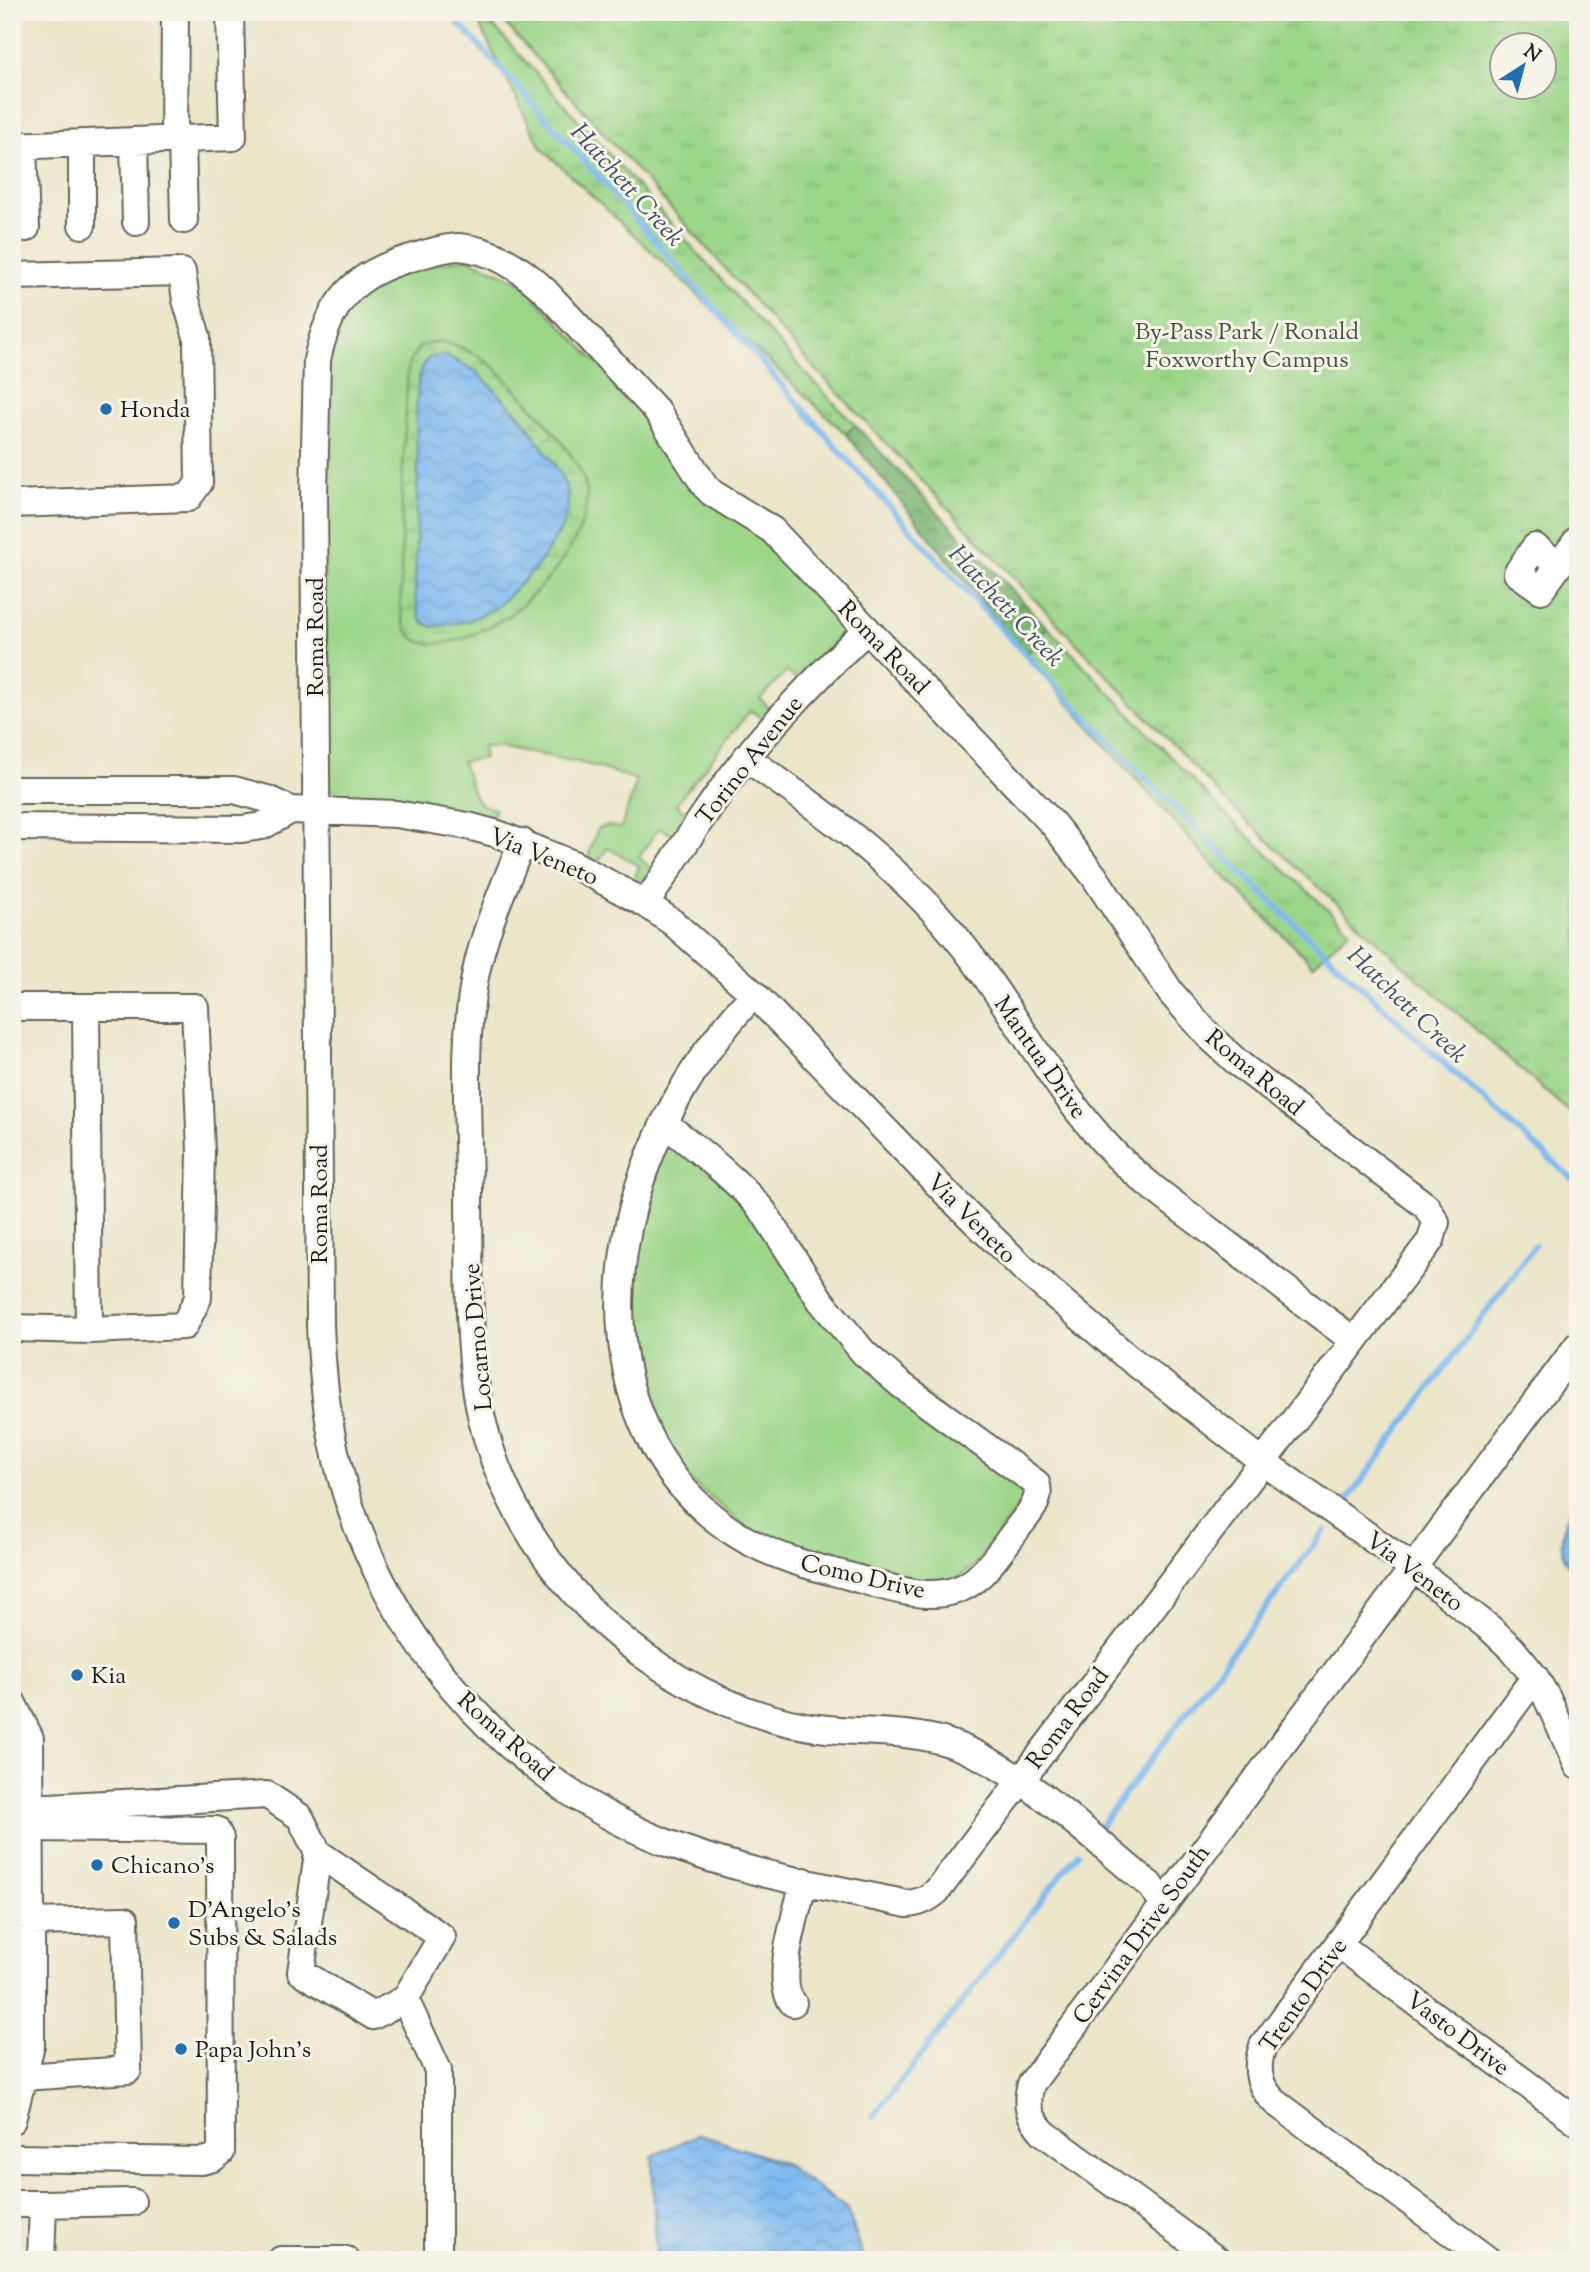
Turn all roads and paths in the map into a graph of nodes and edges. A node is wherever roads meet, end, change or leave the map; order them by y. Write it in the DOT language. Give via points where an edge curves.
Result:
graph roads {
  1 [pos="176,12"];
  2 [pos="229,12"];
  3 [pos="178,139"];
  4 [pos="134,141"];
  5 [pos="82,143"];
  6 [pos="18,146"];
  7 [pos="184,220"];
  8 [pos="136,222"];
  9 [pos="82,225"];
  10 [pos="26,228"];
  11 [pos="12,276"];
  12 [pos="12,504"];
  13 [pos="1578,539"];
  14 [pos="1559,565"];
  15 [pos="867,629"];
  16 [pos="746,758"];
  17 [pos="12,790"];
  18 [pos="304,811"];
  19 [pos="12,827"];
  20 [pos="522,842"];
  21 [pos="646,904"];
  22 [pos="754,994"];
  23 [pos="12,1007"];
  24 [pos="86,1007"];
  25 [pos="664,1123"];
  26 [pos="12,1328"];
  27 [pos="89,1330"];
  28 [pos="1353,1340"];
  29 [pos="1574,1358"];
  30 [pos="1262,1461"];
  31 [pos="1412,1567"];
  32 [pos="1535,1677"];
  33 [pos="12,1702"];
  34 [pos="1578,1766"];
  35 [pos="1021,1780"];
  36 [pos="31,1818"];
  37 [pos="318,1853"];
  38 [pos="804,1881"];
  39 [pos="1164,1903"];
  40 [pos="25,1917"];
  41 [pos="1338,1944"];
  42 [pos="405,1999"];
  43 [pos="793,2003"];
  44 [pos="23,2077"];
  45 [pos="12,2120"];
  46 [pos="1578,2122"];
  47 [pos="12,2158"];
  48 [pos="132,2202"];
  49 [pos="12,2204"];
  50 [pos="43,2204"];
  51 [pos="41,2260"];
  52 [pos="281,2260"];
  53 [pos="346,2260"];
  54 [pos="438,2260"];
  55 [pos="1217,2260"];
  56 [pos="1488,2260"];
  1 -- 3 [label="street"];
  2 -- 3 [label="street" via="233,137"];
  3 -- 4 [label="street"];
  3 -- 7 [label="street"];
  4 -- 5 [label="street"];
  4 -- 8 [label="street"];
  5 -- 6 [label="street"];
  5 -- 9 [label="street"];
  6 -- 10 [label="street"];
  11 -- 12 [label="street" via="182,272 197,337 199,483 188,498"];
  13 -- 14 [label="street"];
  15 -- 16 [label="street, Torino Avenue"];
  15 -- 18 [label="street, Roma Road" via="772,530 712,494 657,411 528,276 499,257 471,248 451,247 394,262 363,278 341,299 326,326 317,360"];
  15 -- 28 [label="street, Roma Road" via="1054,824 1094,876 1158,976 1211,1038 1432,1213 1436,1222 1431,1240"];
  16 -- 21 [label="street, Torino Avenue"];
  16 -- 28 [label="street, Mantua Drive" via="849,832 946,924 1066,1096 1116,1154"];
  17 -- 18 [label="street, Via Veneto" via="234,790"];
  18 -- 19 [label="street, Via Veneto" via="242,829"];
  18 -- 20 [label="street, Via Veneto" via="428,818"];
  18 -- 38 [label="street, Roma Road" via="324,1392 336,1458 360,1534 388,1594 421,1647 472,1709 529,1762 590,1804 659,1840 696,1855"];
  20 -- 21 [label="street, Via Veneto"];
  20 -- 35 [label="street, Locarno Drive" via="481,951 468,1042 470,1282 477,1394 499,1469 519,1514 561,1577 588,1607 634,1648 682,1680 744,1709 789,1722 915,1735 948,1743"];
  21 -- 22 [label="street, Via Veneto"];
  22 -- 25 [label="street, Como Drive" via="701,1060"];
  22 -- 30 [label="street, Via Veneto" via="1025,1270"];
  23 -- 24 [label="street"];
  24 -- 27 [label="street"];
  24 -- 27 [label="street" via="195,1007 201,1152 198,1298 184,1326"];
  25 -- 25 [label="street, Como Drive" via="752,1198 821,1301 864,1353 1036,1483 1039,1494 1034,1506 990,1564 967,1586 945,1593 901,1590 758,1546 716,1519 662,1459 628,1383 620,1328 623,1271 634,1207"];
  26 -- 27 [label="street"];
  28 -- 30 [label="street, Roma Road"];
  29 -- 31 [label="street, Cervina Drive South"];
  30 -- 31 [label="street, Via Veneto"];
  30 -- 35 [label="street, Roma Road"];
  31 -- 32 [label="street, Via Veneto" via="1492,1630"];
  31 -- 39 [label="street, Cervina Drive South"];
  32 -- 34 [label="street, Via Veneto"];
  32 -- 41 [label="street, Trento Drive"];
  33 -- 36 [label="street" via="30,1738"];
  35 -- 38 [label="street, Roma Road" via="927,1899 907,1904"];
  35 -- 39 [label="street, Locarno Drive" via="1150,1885"];
  36 -- 37 [label="street" via="267,1795 300,1817"];
  36 -- 40 [label="street"];
  36 -- 47 [label="street" via="216,1830 220,1838 221,2152 202,2161"];
  37 -- 42 [label="street" via="442,1937"];
  37 -- 42 [label="street" via="301,1972 373,2016"];
  38 -- 43 [label="street" via="784,1980"];
  39 -- 55 [label="street, Cervina Drive South" via="1031,2084 1028,2109 1044,2133"];
  40 -- 44 [label="street" via="31,2045"];
  40 -- 44 [label="street" via="125,1920 128,2070"];
  41 -- 46 [label="street, Vasto Drive"];
  41 -- 56 [label="street, Trento Drive" via="1262,2046 1261,2085 1275,2102"];
  42 -- 54 [label="street" via="438,2070"];
  44 -- 45 [label="street"];
  48 -- 50 [label="street"];
  49 -- 50 [label="street"];
  50 -- 51 [label="street"];
  52 -- 53 [label="street"];
}
